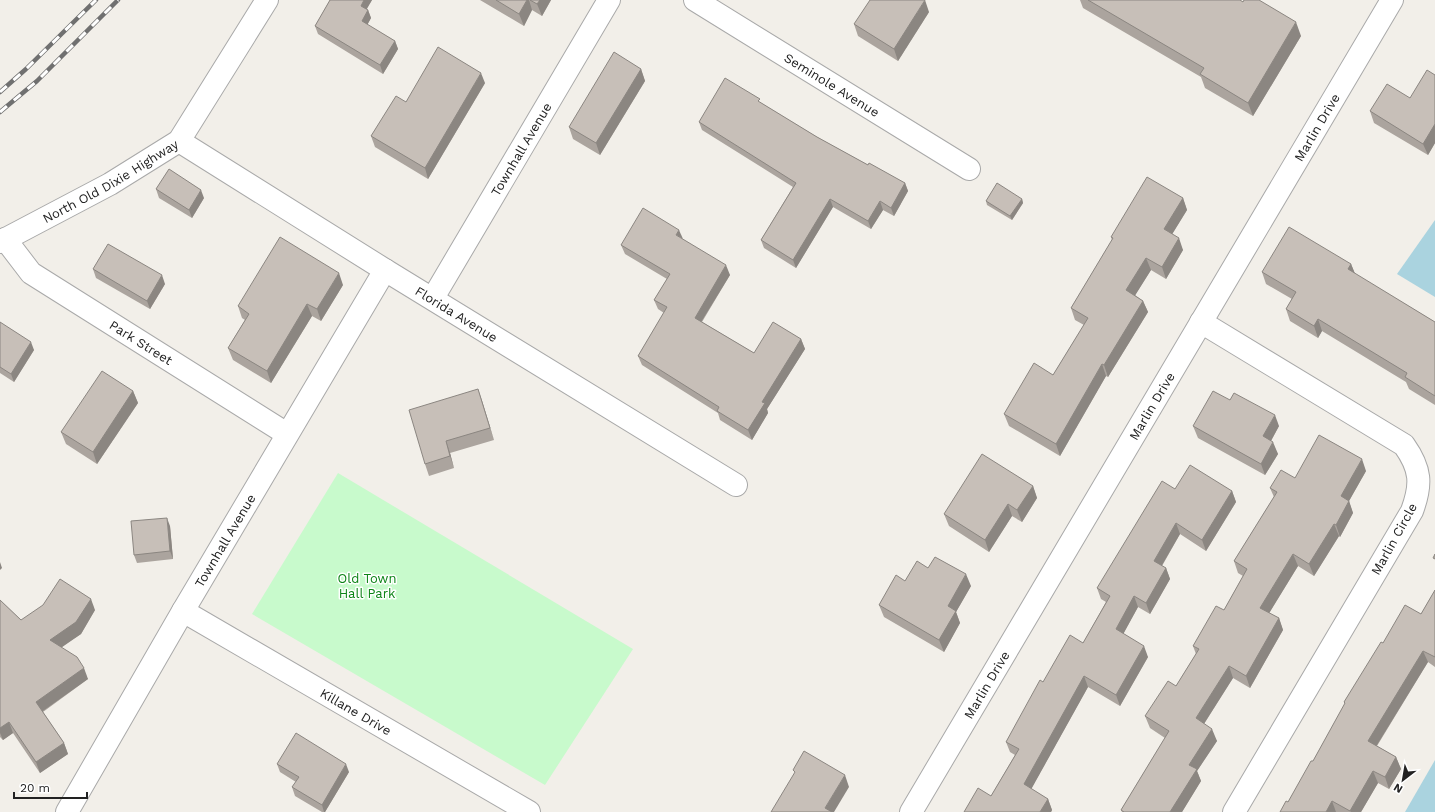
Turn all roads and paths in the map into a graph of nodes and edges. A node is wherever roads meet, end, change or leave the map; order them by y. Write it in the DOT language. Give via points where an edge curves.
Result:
graph roads {
  1 [pos="267,0"];
  2 [pos="609,0"];
  3 [pos="695,0"];
  4 [pos="1392,0"];
  5 [pos="179,140"];
  6 [pos="969,170"];
  7 [pos="3,241"];
  8 [pos="385,270"];
  9 [pos="433,298"];
  10 [pos="1201,322"];
  11 [pos="287,434"];
  12 [pos="736,485"];
  13 [pos="183,611"];
  14 [pos="67,812"];
  15 [pos="529,812"];
  16 [pos="911,812"];
  17 [pos="1234,812"];
  1 -- 5 [label="street, North Old Dixie Highway"];
  2 -- 9 [label="street, Townhall Avenue"];
  3 -- 6 [label="street, Seminole Avenue"];
  4 -- 10 [label="street, Marlin Drive"];
  5 -- 7 [label="street, North Old Dixie Highway" via="110,184"];
  5 -- 8 [label="street, Florida Avenue"];
  7 -- 11 [label="street, Park Street" via="31,274"];
  8 -- 9 [label="street, Florida Avenue"];
  8 -- 11 [label="street, Townhall Avenue"];
  9 -- 12 [label="street, Florida Avenue"];
  10 -- 16 [label="street, Marlin Drive"];
  10 -- 17 [label="street, Marlin Circle" via="1404,445 1414,460 1419,477 1418,495 1412,512"];
  11 -- 13 [label="street, Townhall Avenue"];
  13 -- 14 [label="street, Townhall Avenue"];
  13 -- 15 [label="street, Killane Drive"];
}
